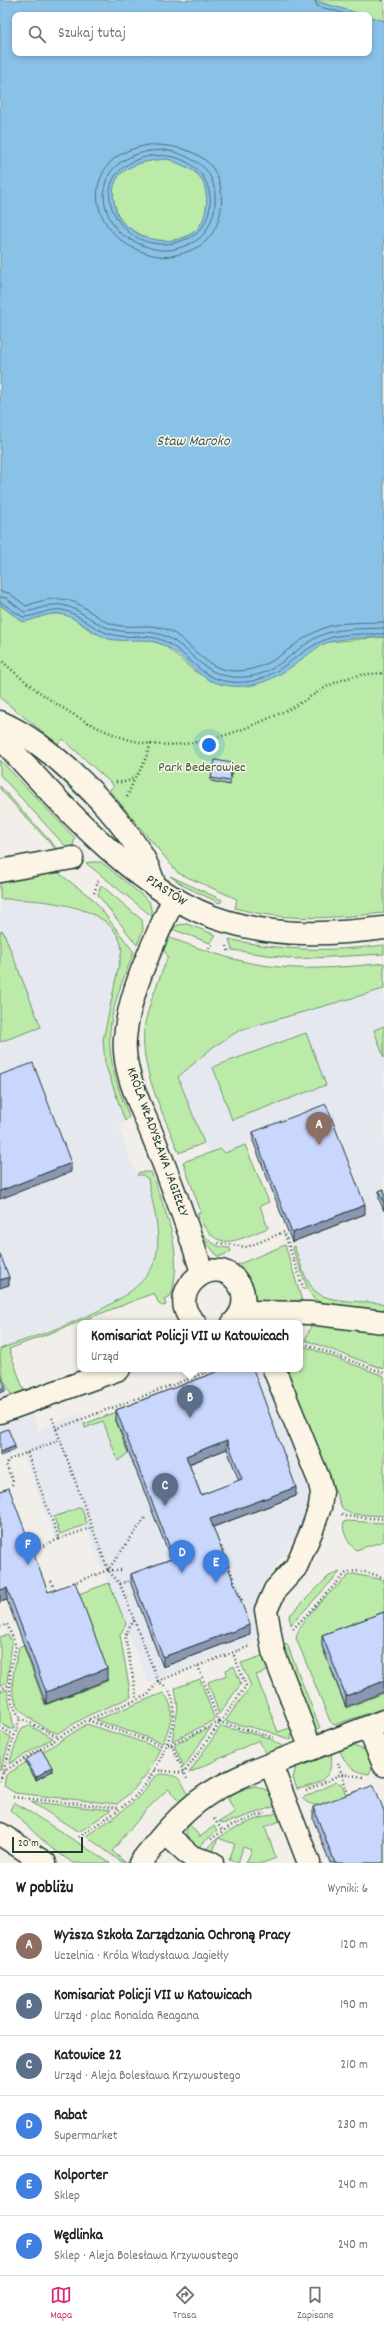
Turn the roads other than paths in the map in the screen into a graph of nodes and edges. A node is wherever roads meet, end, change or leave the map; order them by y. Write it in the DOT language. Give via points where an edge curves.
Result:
graph roads {
  1 [pos="0,722"];
  2 [pos="0,737"];
  3 [pos="72,858"];
  4 [pos="0,871"];
  5 [pos="155,886"];
  6 [pos="174,898"];
  7 [pos="384,928"];
  8 [pos="202,1273"];
  9 [pos="188,1319"];
  10 [pos="242,1319"];
  11 [pos="384,1322"];
  12 [pos="111,1372"];
  13 [pos="275,1372"];
  14 [pos="0,1412"];
  15 [pos="376,1724"];
  16 [pos="311,1749"];
  17 [pos="384,1764"];
  18 [pos="271,1765"];
  19 [pos="166,1833"];
  20 [pos="0,1834"];
  21 [pos="45,1863"];
  22 [pos="140,1863"];
  23 [pos="212,1863"];
  24 [pos="309,1863"];
  1 -- 5 [label="street" via="13,727 52,755 98,799 129,835 144,858"];
  2 -- 5 [label="street, PIASTÓW" via="71,812 128,865"];
  3 -- 4 [label="street"];
  5 -- 6 [label="street, PIASTÓW"];
  6 -- 7 [label="street, PIASTÓW" via="225,921 263,930 301,934"];
  6 -- 8 [label="street, KRÓLA WŁADYSŁAWA JAGIEŁŁY" via="134,995 125,1039 126,1053 134,1087 189,1229"];
  8 -- 9 [label="street" via="187,1288 184,1296"];
  8 -- 10 [label="street" via="214,1271 232,1277 243,1293"];
  10 -- 11 [label="street" via="280,1313 309,1313"];
  12 -- 14 [label="street"];
  13 -- 16 [label="street" via="322,1492 320,1507 296,1567 275,1590 266,1610 270,1638"];
  15 -- 16 [label="street"];
  15 -- 17 [label="street"];
  16 -- 18 [label="street"];
  18 -- 19 [label="street" via="207,1795 182,1815"];
  18 -- 24 [label="street"];
  19 -- 22 [label="street"];
  19 -- 23 [label="street" via="192,1857"];
  20 -- 21 [label="street"];
}
